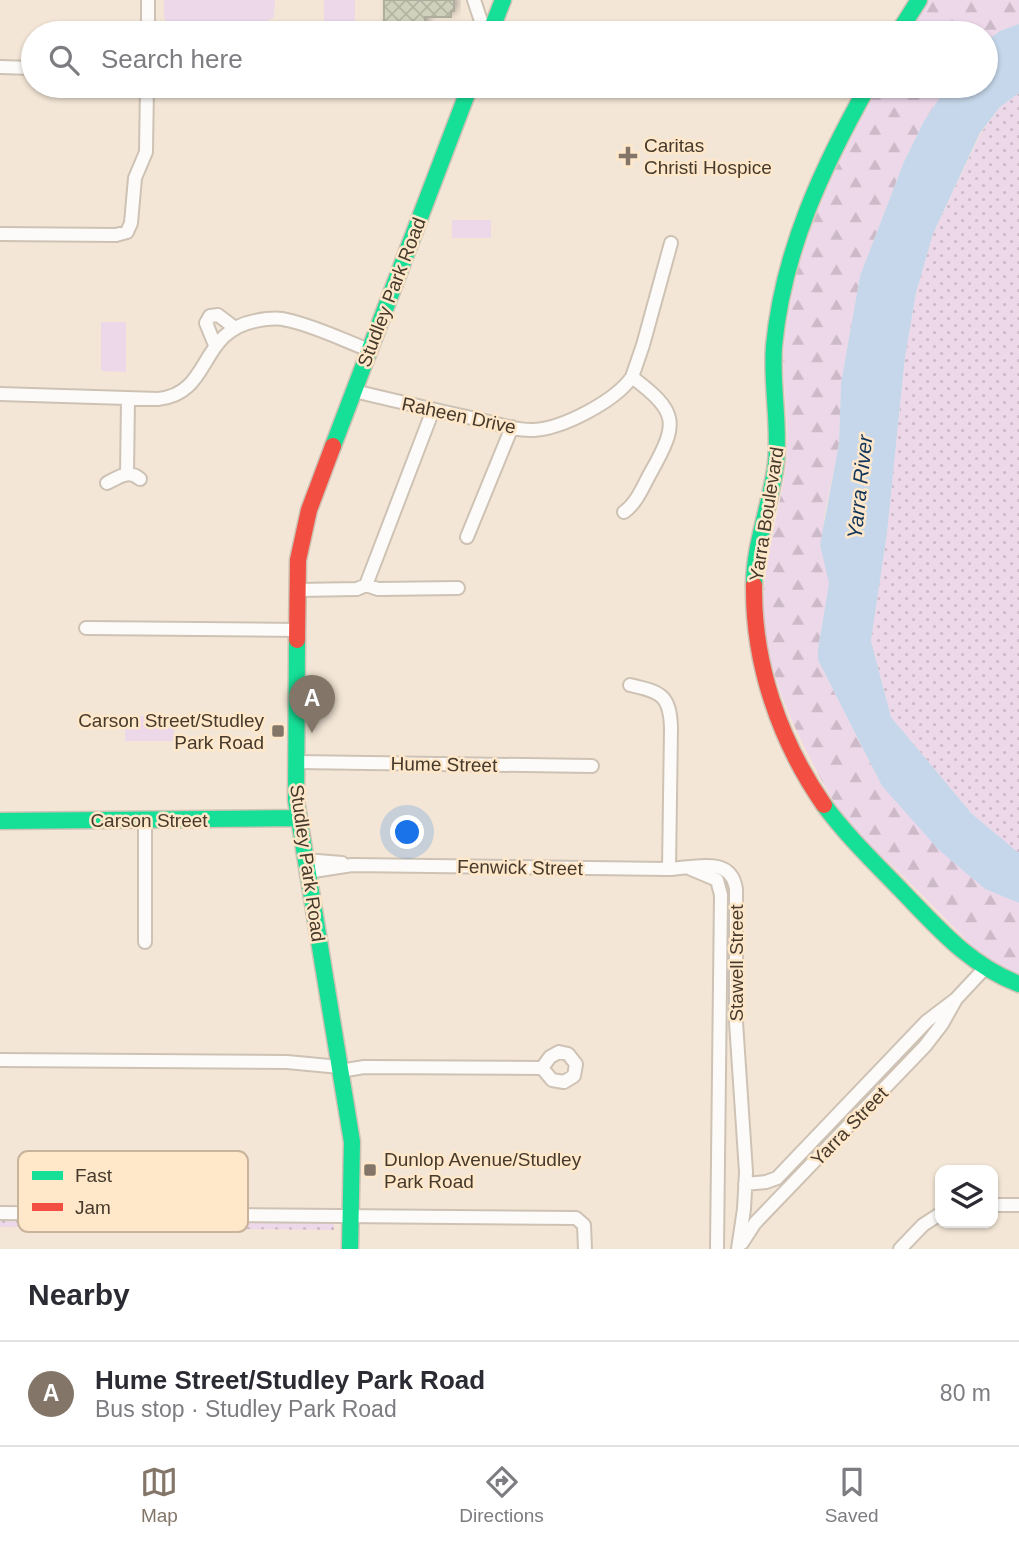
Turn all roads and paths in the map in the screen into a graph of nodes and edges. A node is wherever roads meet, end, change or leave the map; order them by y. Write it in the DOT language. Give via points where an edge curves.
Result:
graph roads {
  1 [pos="148,0"];
  2 [pos="474,0"];
  3 [pos="503,0"];
  4 [pos="919,0"];
  5 [pos="148,21"];
  6 [pos="481,21"];
  7 [pos="495,21"];
  8 [pos="906,21"];
  9 [pos="0,67"];
  10 [pos="21,68"];
  11 [pos="147,98"];
  12 [pos="465,98"];
  13 [pos="860,98"];
  14 [pos="0,234"];
  15 [pos="671,243"];
  16 [pos="235,328"];
  17 [pos="215,345"];
  18 [pos="369,351"];
  19 [pos="632,377"];
  20 [pos="354,391"];
  21 [pos="0,394"];
  22 [pos="128,398"];
  23 [pos="433,410"];
  24 [pos="512,427"];
  25 [pos="127,474"];
  26 [pos="140,479"];
  27 [pos="107,483"];
  28 [pos="624,512"];
  29 [pos="467,537"];
  30 [pos="366,585"];
  31 [pos="458,588"];
  32 [pos="298,590"];
  33 [pos="86,628"];
  34 [pos="297,630"];
  35 [pos="631,685"];
  36 [pos="297,762"];
  37 [pos="592,766"];
  38 [pos="298,818"];
  39 [pos="0,821"];
  40 [pos="145,821"];
  41 [pos="306,866"];
  42 [pos="687,868"];
  43 [pos="669,869"];
  44 [pos="145,942"];
  45 [pos="984,969"];
  46 [pos="1019,984"];
  47 [pos="956,999"];
  48 [pos="0,1060"];
  49 [pos="339,1064"];
  50 [pos="542,1068"];
  51 [pos="745,1184"];
  52 [pos="998,1205"];
  53 [pos="1019,1205"];
  54 [pos="0,1213"];
  55 [pos="18,1213"];
  56 [pos="248,1216"];
  57 [pos="350,1217"];
  58 [pos="935,1217"];
  59 [pos="350,1249"];
  60 [pos="585,1249"];
  61 [pos="717,1249"];
  62 [pos="739,1249"];
  63 [pos="900,1249"];
  1 -- 5 [label="street"];
  2 -- 6 [label="street"];
  3 -- 7 [label="main road"];
  4 -- 8 [label="main road"];
  9 -- 10 [label="street"];
  11 -- 14 [label="street" via="146,152 135,178 127,232"];
  12 -- 18 [label="main road, Studley Park Road"];
  13 -- 45 [label="main road, Yarra Boulevard" via="812,194 786,277 774,347 777,449 756,565 756,635 778,717 825,806 863,852"];
  15 -- 19 [label="street"];
  16 -- 17 [label="street"];
  16 -- 17 [label="street" via="218,314 210,316 206,323"];
  16 -- 18 [label="street" via="256,320 287,320"];
  17 -- 22 [label="street" via="197,378 183,392 167,398"];
  18 -- 20 [label="main road, Studley Park Road"];
  19 -- 24 [label="street, Raheen Drive" via="617,395 564,422 535,430"];
  19 -- 28 [label="street" via="663,402 670,432 635,501"];
  20 -- 23 [label="street, Raheen Drive"];
  20 -- 32 [label="main road, Studley Park Road" via="304,527"];
  21 -- 22 [label="street"];
  22 -- 25 [label="street"];
  23 -- 24 [label="street, Raheen Drive"];
  23 -- 30 [label="street"];
  24 -- 29 [label="street"];
  25 -- 26 [label="street"];
  25 -- 27 [label="street"];
  30 -- 31 [label="street" via="378,589"];
  30 -- 32 [label="street"];
  32 -- 34 [label="main road, Studley Park Road"];
  33 -- 34 [label="street"];
  34 -- 36 [label="main road, Studley Park Road"];
  35 -- 43 [label="street" via="658,693 669,709"];
  36 -- 37 [label="street, Hume Street"];
  36 -- 38 [label="main road, Studley Park Road"];
  38 -- 40 [label="main road, Carson Street"];
  38 -- 41 [label="main road, Studley Park Road"];
  39 -- 40 [label="main road, Carson Street"];
  40 -- 44 [label="street"];
  41 -- 43 [label="street, Fenwick Street" via="334,861 352,865"];
  41 -- 49 [label="main road, Studley Park Road"];
  42 -- 43 [label="street, Fenwick Street"];
  42 -- 51 [label="street, Stawell Street" via="715,865 735,882 736,1022"];
  42 -- 61 [label="street, Stawell Street" via="717,880 721,889"];
  45 -- 46 [label="main road, Yarra Boulevard"];
  45 -- 47 [label="street, Yarra Street"];
  47 -- 51 [label="street, Yarra Street" via="927,1021 777,1178"];
  47 -- 62 [label="street, Yarra Street" via="925,1046 755,1223"];
  48 -- 49 [label="street"];
  49 -- 50 [label="street"];
  49 -- 57 [label="main road, Studley Park Road" via="352,1142"];
  51 -- 62 [label="street, Stawell Street"];
  52 -- 53 [label="street"];
  54 -- 55 [label="street"];
  56 -- 57 [label="street"];
  57 -- 59 [label="main road, Studley Park Road"];
  57 -- 60 [label="street" via="576,1218 584,1226"];
  58 -- 63 [label="street"];
}
